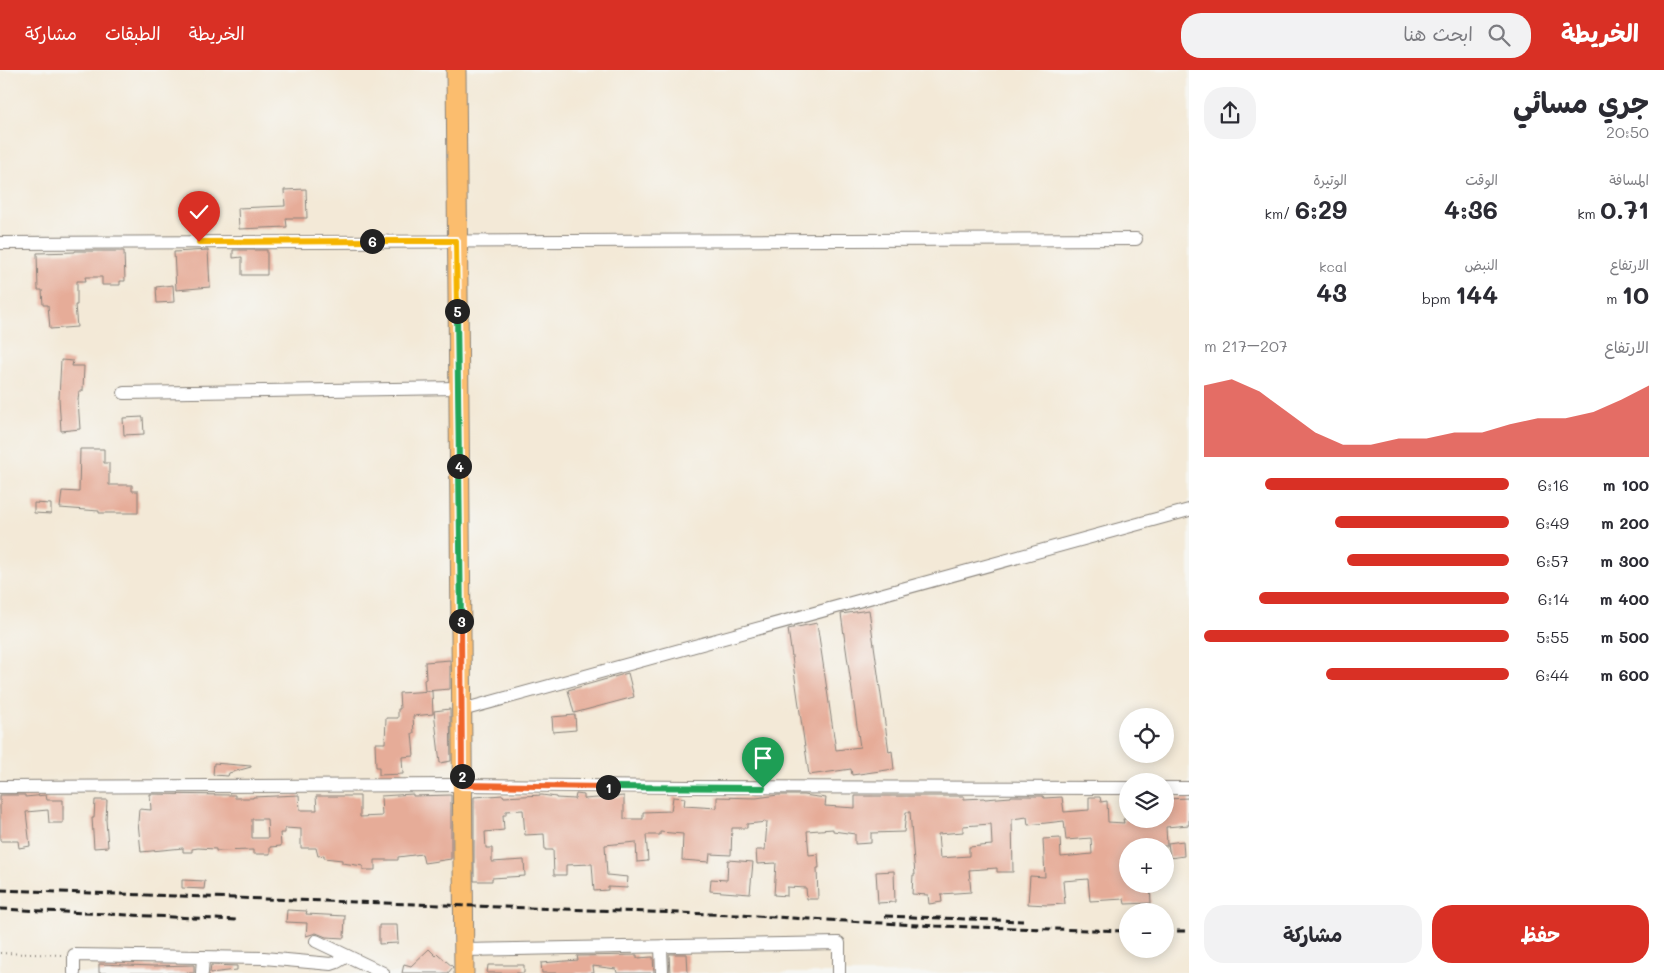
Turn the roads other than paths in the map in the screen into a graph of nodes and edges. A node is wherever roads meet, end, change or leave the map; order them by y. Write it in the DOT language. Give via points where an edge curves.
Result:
graph roads {
  1 [pos="456,70"];
  2 [pos="1136,239"];
  3 [pos="456,241"];
  4 [pos="0,242"];
  5 [pos="458,388"];
  6 [pos="124,393"];
  7 [pos="1189,510"];
  8 [pos="462,710"];
  9 [pos="462,785"];
  10 [pos="0,787"];
  11 [pos="1119,788"];
  12 [pos="1174,788"];
  13 [pos="1189,788"];
  14 [pos="316,941"];
  15 [pos="661,947"];
  16 [pos="464,950"];
  17 [pos="347,956"];
  18 [pos="203,957"];
  19 [pos="74,973"];
  20 [pos="202,973"];
  21 [pos="383,973"];
  22 [pos="464,973"];
  23 [pos="662,973"];
  24 [pos="838,973"];
  1 -- 3 [label="main road"];
  2 -- 3 [label="street"];
  3 -- 4 [label="street"];
  3 -- 5 [label="main road"];
  5 -- 6 [label="street"];
  5 -- 8 [label="main road"];
  7 -- 8 [label="street"];
  8 -- 9 [label="main road"];
  9 -- 10 [label="street"];
  9 -- 11 [label="street"];
  9 -- 16 [label="main road"];
  12 -- 13 [label="street"];
  14 -- 17 [label="street"];
  15 -- 16 [label="street"];
  15 -- 23 [label="street"];
  15 -- 24 [label="street" via="839,943"];
  16 -- 22 [label="main road"];
  17 -- 18 [label="street" via="331,964"];
  17 -- 21 [label="street"];
  18 -- 19 [label="street" via="74,955"];
  18 -- 20 [label="street"];
}
